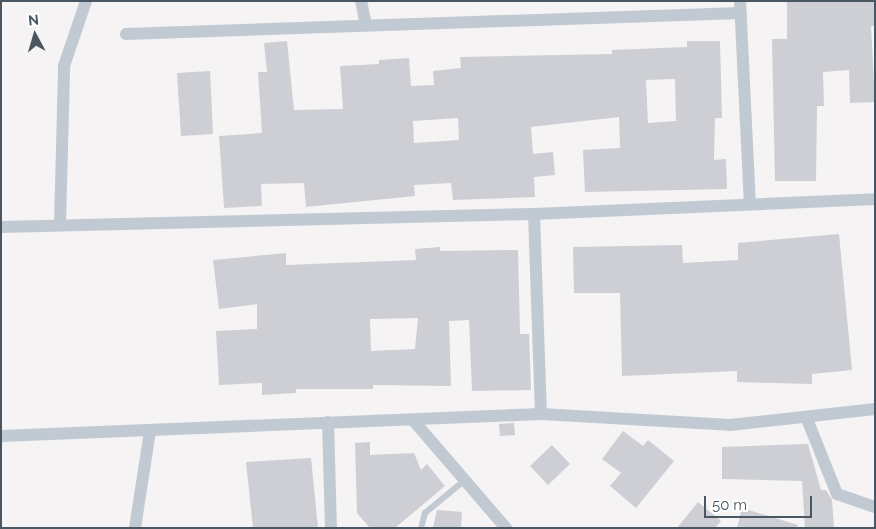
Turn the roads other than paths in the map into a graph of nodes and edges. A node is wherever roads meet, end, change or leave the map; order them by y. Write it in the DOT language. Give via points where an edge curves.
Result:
graph roads {
  1 [pos="86,1"];
  2 [pos="361,1"];
  3 [pos="741,7"];
  4 [pos="366,25"];
  5 [pos="126,34"];
  6 [pos="875,199"];
  7 [pos="750,202"];
  8 [pos="534,214"];
  9 [pos="60,224"];
  10 [pos="1,227"];
  11 [pos="875,409"];
  12 [pos="541,414"];
  13 [pos="413,420"];
  14 [pos="807,420"];
  15 [pos="328,422"];
  16 [pos="150,431"];
  17 [pos="1,436"];
  18 [pos="465,480"];
  19 [pos="875,508"];
  20 [pos="135,528"];
  21 [pos="331,528"];
  22 [pos="421,528"];
  23 [pos="506,528"];
  1 -- 9 [label="street" via="64,66"];
  2 -- 4 [label="street"];
  3 -- 4 [label="street"];
  3 -- 7 [label="street"];
  4 -- 5 [label="street"];
  6 -- 7 [label="street"];
  7 -- 8 [label="street"];
  8 -- 9 [label="street"];
  8 -- 12 [label="street"];
  9 -- 10 [label="street"];
  11 -- 14 [label="street"];
  12 -- 13 [label="street"];
  12 -- 14 [label="street" via="730,425"];
  13 -- 15 [label="street"];
  13 -- 18 [label="street"];
  14 -- 19 [label="street" via="837,494"];
  15 -- 16 [label="street"];
  15 -- 21 [label="street"];
  16 -- 17 [label="street"];
  16 -- 20 [label="street"];
  18 -- 22 [label="lane" via="425,513"];
  18 -- 23 [label="street"];
}
